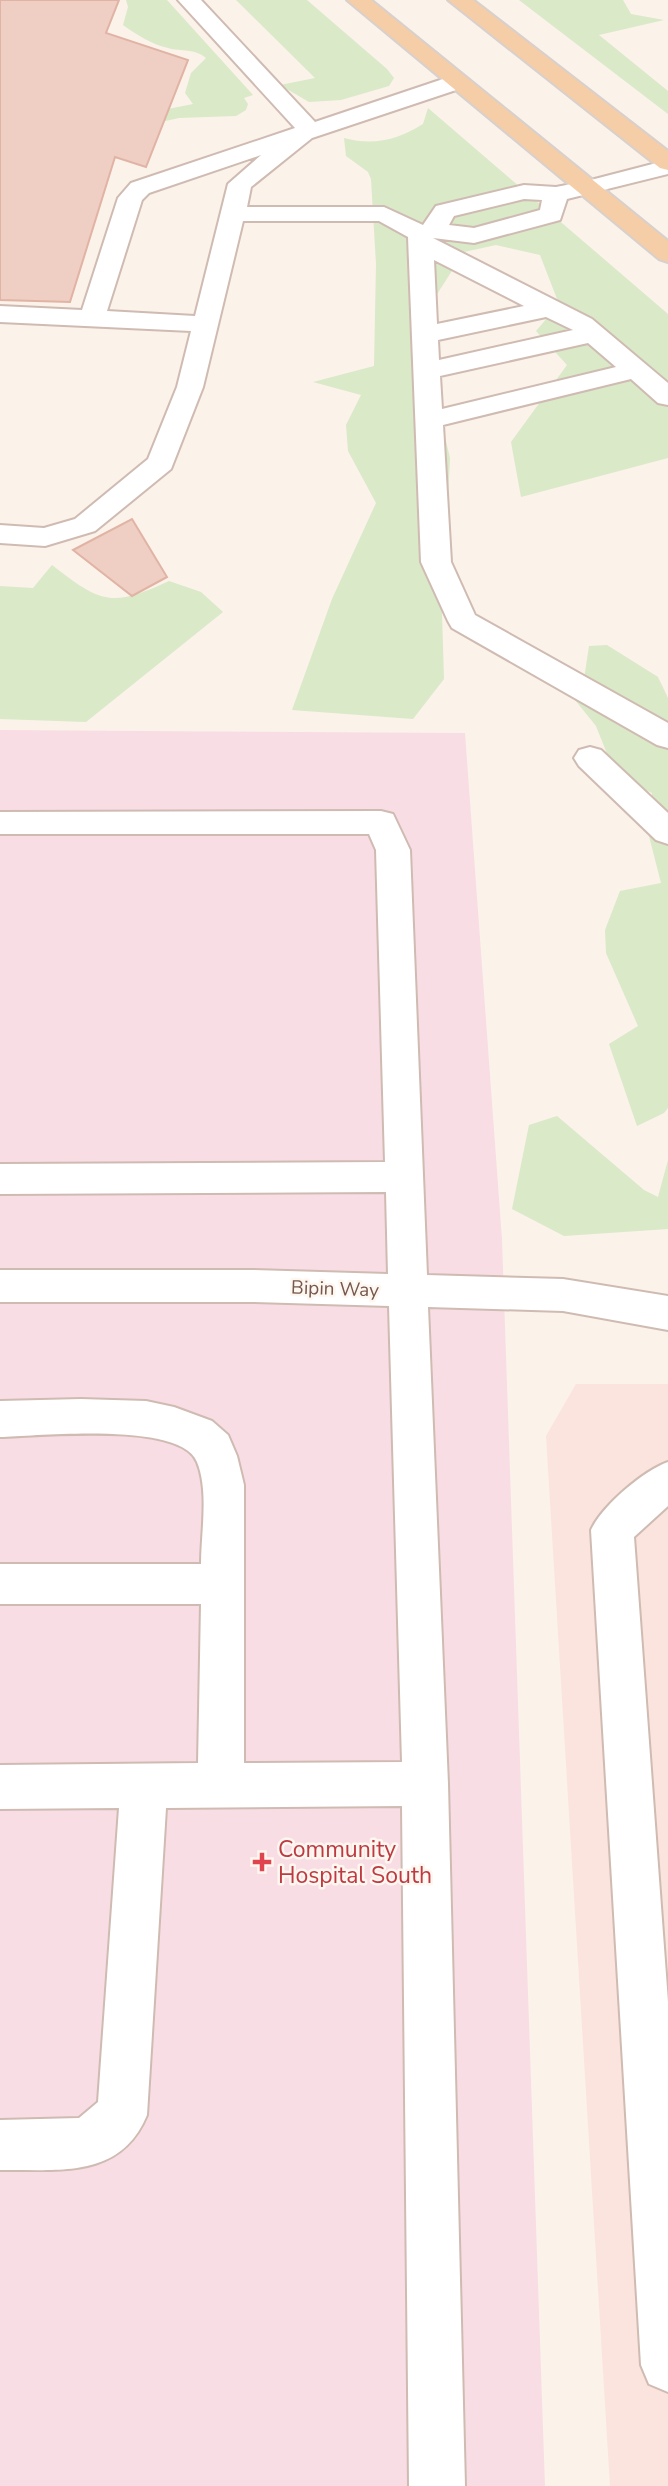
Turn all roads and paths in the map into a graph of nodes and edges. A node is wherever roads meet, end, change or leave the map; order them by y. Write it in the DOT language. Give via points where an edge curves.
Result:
graph roads {
  1 [pos="189,0"];
  2 [pos="358,0"];
  3 [pos="459,0"];
  4 [pos="457,82"];
  5 [pos="309,129"];
  6 [pos="668,165"];
  7 [pos="589,188"];
  8 [pos="232,214"];
  9 [pos="425,236"];
  10 [pos="668,254"];
  11 [pos="550,308"];
  12 [pos="0,314"];
  13 [pos="92,318"];
  14 [pos="206,324"];
  15 [pos="595,333"];
  16 [pos="425,335"];
  17 [pos="636,370"];
  18 [pos="427,371"];
  19 [pos="668,397"];
  20 [pos="429,420"];
  21 [pos="0,534"];
  22 [pos="668,737"];
  23 [pos="590,758"];
  24 [pos="0,823"];
  25 [pos="668,832"];
  26 [pos="406,1177"];
  27 [pos="0,1179"];
  28 [pos="0,1286"];
  29 [pos="410,1291"];
  30 [pos="668,1313"];
  31 [pos="0,1419"];
  32 [pos="668,1480"];
  33 [pos="0,1584"];
  34 [pos="223,1584"];
  35 [pos="221,1784"];
  36 [pos="425,1784"];
  37 [pos="144,1785"];
  38 [pos="0,1787"];
  39 [pos="0,2145"];
  40 [pos="668,2365"];
  41 [pos="437,2486"];
  1 -- 5 [label="street"];
  2 -- 4 [label="main road"];
  3 -- 6 [label="main road"];
  4 -- 5 [label="street"];
  4 -- 7 [label="main road"];
  5 -- 8 [label="street" via="240,184"];
  5 -- 13 [label="street" via="140,188 131,198"];
  6 -- 7 [label="street"];
  7 -- 9 [label="street" via="556,194 524,192 446,211"];
  7 -- 10 [label="main road"];
  8 -- 9 [label="street" via="384,214"];
  8 -- 14 [label="street"];
  9 -- 11 [label="street"];
  9 -- 16 [label="street"];
  11 -- 15 [label="street"];
  11 -- 16 [label="street"];
  12 -- 13 [label="street"];
  13 -- 14 [label="street"];
  14 -- 21 [label="street" via="190,387 161,463 85,524 45,537"];
  15 -- 17 [label="street"];
  15 -- 18 [label="street"];
  16 -- 18 [label="street"];
  17 -- 19 [label="street"];
  17 -- 20 [label="street"];
  18 -- 20 [label="street"];
  20 -- 22 [label="street" via="436,562 463,621"];
  23 -- 25 [label="street"];
  24 -- 26 [label="street" via="382,822 393,850"];
  26 -- 27 [label="street"];
  26 -- 29 [label="street"];
  28 -- 29 [label="street, Bipin Way"];
  29 -- 30 [label="street, Bipin Way" via="563,1295"];
  29 -- 36 [label="street"];
  31 -- 34 [label="street" via="139,1417 182,1424 213,1448 223,1485"];
  32 -- 40 [label="street" via="612,1530"];
  33 -- 34 [label="street"];
  34 -- 35 [label="street"];
  35 -- 36 [label="street"];
  35 -- 37 [label="street"];
  36 -- 41 [label="street"];
  37 -- 38 [label="street"];
  37 -- 39 [label="street" via="122,2115 88,2143"];
}
